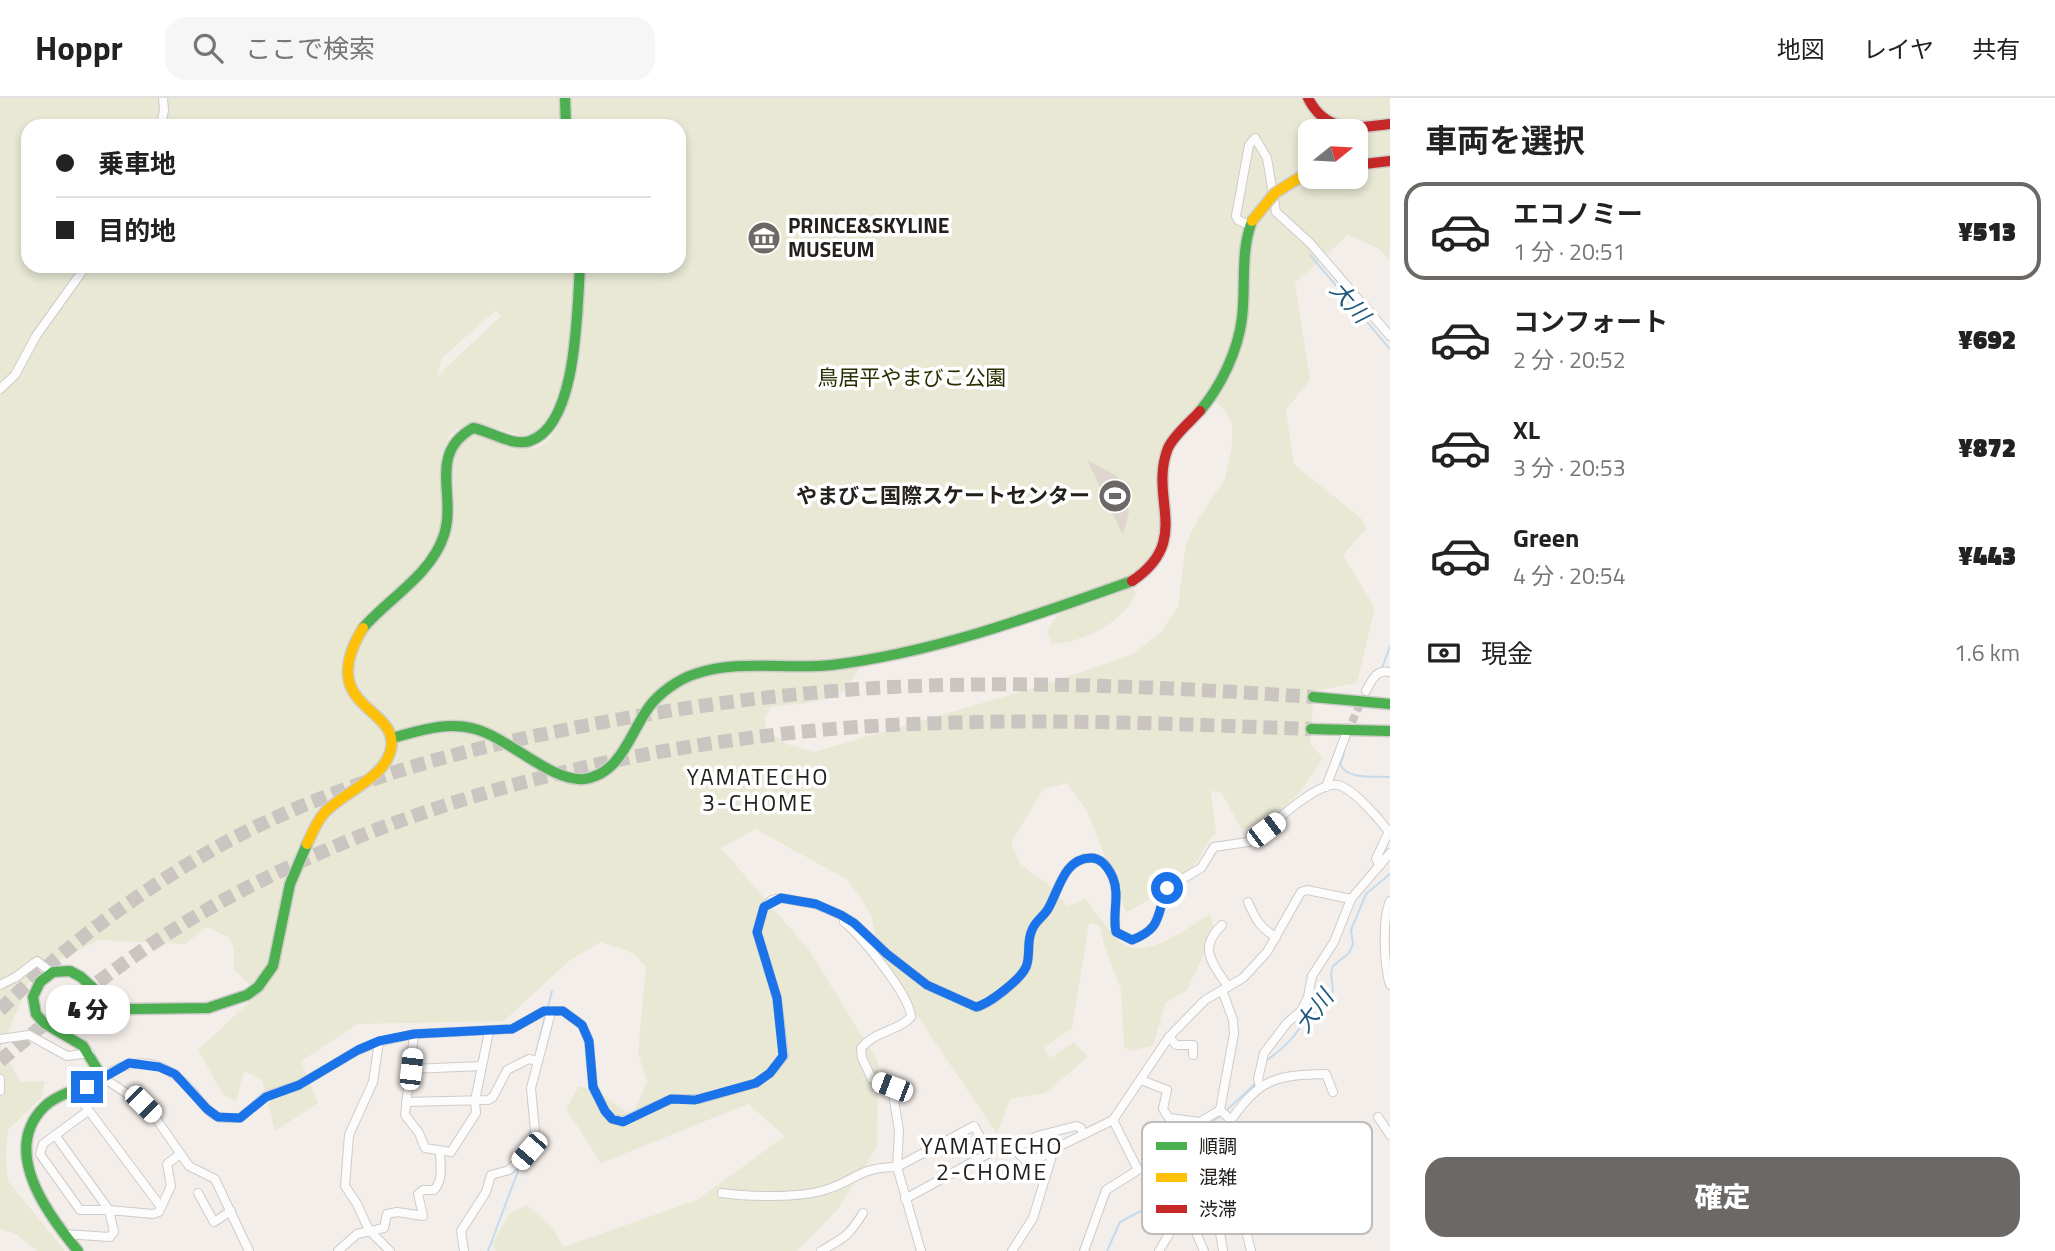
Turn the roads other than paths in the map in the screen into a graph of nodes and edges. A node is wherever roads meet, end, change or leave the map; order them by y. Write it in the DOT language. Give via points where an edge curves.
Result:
graph roads {
  1 [pos="163,98"];
  2 [pos="565,98"];
  3 [pos="1308,98"];
  4 [pos="162,119"];
  5 [pos="566,119"];
  6 [pos="1390,124"];
  7 [pos="1390,161"];
  8 [pos="1368,164"];
  9 [pos="1298,178"];
  10 [pos="1250,223"];
  11 [pos="81,273"];
  12 [pos="579,273"];
  13 [pos="1390,336"];
  14 [pos="0,389"];
  15 [pos="1390,673"];
  16 [pos="1366,691"];
  17 [pos="1313,697"];
  18 [pos="1390,704"];
  19 [pos="1311,729"];
  20 [pos="1390,731"];
  21 [pos="1345,737"];
  22 [pos="391,738"];
  23 [pos="1326,787"];
  24 [pos="1390,832"];
  25 [pos="1390,853"];
  26 [pos="1380,865"];
  27 [pos="1351,899"];
  28 [pos="1390,901"];
  29 [pos="1248,902"];
  30 [pos="841,915"];
  31 [pos="1222,925"];
  32 [pos="1276,937"];
  33 [pos="52,973"];
  34 [pos="0,985"];
  35 [pos="1390,985"];
  36 [pos="1225,988"];
  37 [pos="551,1012"];
  38 [pos="489,1031"];
  39 [pos="414,1034"];
  40 [pos="1169,1037"];
  41 [pos="0,1039"];
  42 [pos="379,1041"];
  43 [pos="90,1054"];
  44 [pos="1194,1055"];
  45 [pos="537,1061"];
  46 [pos="482,1066"];
  47 [pos="411,1069"];
  48 [pos="102,1077"];
  49 [pos="0,1079"];
  50 [pos="1141,1080"];
  51 [pos="1260,1087"];
  52 [pos="0,1091"];
  53 [pos="1333,1091"];
  54 [pos="75,1092"];
  55 [pos="475,1101"];
  56 [pos="406,1102"];
  57 [pos="1220,1110"];
  58 [pos="88,1111"];
  59 [pos="1378,1117"];
  60 [pos="1113,1120"];
  61 [pos="1231,1120"];
  62 [pos="55,1135"];
  63 [pos="1083,1135"];
  64 [pos="1390,1135"];
  65 [pos="15,1148"];
  66 [pos="440,1151"];
  67 [pos="180,1154"];
  68 [pos="1050,1154"];
  69 [pos="897,1167"];
  70 [pos="20,1182"];
  71 [pos="198,1193"];
  72 [pos="722,1193"];
  73 [pos="905,1199"];
  74 [pos="161,1207"];
  75 [pos="109,1210"];
  76 [pos="231,1211"];
  77 [pos="863,1213"];
  78 [pos="369,1230"];
  79 [pos="64,1234"];
  80 [pos="1169,1234"];
  81 [pos="1197,1234"];
  82 [pos="1247,1234"];
  83 [pos="78,1251"];
  84 [pos="249,1251"];
  85 [pos="338,1251"];
  86 [pos="390,1251"];
  87 [pos="464,1251"];
  88 [pos="821,1251"];
  89 [pos="922,1251"];
  90 [pos="1012,1251"];
  91 [pos="1084,1251"];
  92 [pos="1159,1251"];
  93 [pos="1204,1251"];
  94 [pos="1251,1251"];
  1 -- 4 [label="street"];
  2 -- 5 [label="main road"];
  3 -- 6 [label="main road" via="1315,112 1336,125"];
  7 -- 8 [label="main road"];
  9 -- 10 [label="main road, bridge" via="1271,195"];
  10 -- 13 [label="street" via="1236,216 1249,145 1255,138 1267,158 1276,212 1310,243"];
  10 -- 22 [label="main road" via="1243,255 1242,319 1233,356 1209,400 1169,446 1161,477 1166,535 1156,559 1134,580 932,647 831,665 695,674 650,705 610,769 583,779 550,769 474,728 436,726"];
  11 -- 14 [label="street" via="15,374"];
  12 -- 22 [label="main road" via="570,383 548,430 527,442 472,428 456,436 445,463 449,515 444,536 426,568 364,628 352,648 346,677 351,692"];
  15 -- 16 [label="street" via="1376,674"];
  17 -- 18 [label="main road"];
  19 -- 20 [label="main road"];
  21 -- 23 [label="street"];
  22 -- 33 [label="main road" via="391,752 384,765 325,811 315,828 288,890 273,964 248,994 208,1009 126,1008 107,1002 77,974"];
  23 -- 24 [label="street" via="1338,785 1348,791"];
  23 -- 30 [label="street" via="1256,838 1214,847 1201,868 1167,888 1156,926 1132,940 1116,932 1114,880 1109,870 1095,858 1078,861 1065,873 1047,911 1032,927 1021,975 982,1006 967,1005 927,985"];
  24 -- 26 [label="street" via="1377,854"];
  25 -- 26 [label="street"];
  26 -- 27 [label="street"];
  27 -- 32 [label="street" via="1301,892"];
  27 -- 51 [label="street" via="1334,942 1312,976 1301,1011 1264,1053"];
  28 -- 35 [label="street" via="1386,919"];
  29 -- 32 [label="street" via="1257,922"];
  30 -- 37 [label="street" via="794,898 772,900 764,907 757,932 777,998 783,1056 756,1083 695,1100 671,1099 632,1120 612,1119 593,1087 589,1041 582,1025 563,1011"];
  30 -- 69 [label="street" via="899,987 911,1012 905,1023 876,1034 861,1048 872,1079 892,1087 899,1131"];
  31 -- 36 [label="street" via="1210,939 1208,956"];
  32 -- 36 [label="street" via="1252,970"];
  33 -- 34 [label="street" via="37,961"];
  33 -- 43 [label="main road" via="35,988 34,1012"];
  36 -- 40 [label="street" via="1205,1000"];
  36 -- 57 [label="street" via="1234,1034"];
  37 -- 38 [label="street" via="544,1011 512,1029"];
  37 -- 45 [label="street"];
  38 -- 39 [label="street"];
  38 -- 46 [label="street"];
  39 -- 42 [label="street"];
  39 -- 47 [label="street"];
  40 -- 44 [label="street" via="1176,1045 1193,1045"];
  40 -- 50 [label="street"];
  41 -- 43 [label="street" via="29,1035 66,1056"];
  42 -- 48 [label="street" via="299,1085 266,1097 240,1118 218,1117 175,1074 159,1067 129,1063"];
  42 -- 78 [label="street" via="373,1082 349,1135 344,1177"];
  43 -- 48 [label="main road"];
  45 -- 55 [label="street" via="529,1059 507,1070 493,1097"];
  45 -- 87 [label="street" via="531,1088 535,1131 529,1151 509,1170 491,1175 486,1192 461,1231"];
  46 -- 47 [label="street"];
  46 -- 55 [label="street"];
  47 -- 56 [label="street"];
  48 -- 54 [label="main road"];
  48 -- 67 [label="street" via="143,1104"];
  49 -- 52 [label="street"];
  50 -- 57 [label="street" via="1167,1090 1163,1109 1169,1118 1200,1122"];
  50 -- 60 [label="street"];
  51 -- 53 [label="street" via="1294,1074 1326,1074"];
  51 -- 61 [label="street"];
  54 -- 58 [label="street"];
  54 -- 65 [label="main road" via="38,1112 21,1130"];
  55 -- 56 [label="street"];
  55 -- 66 [label="street" via="476,1113 451,1152"];
  56 -- 66 [label="street" via="405,1115 425,1148"];
  57 -- 61 [label="street"];
  58 -- 62 [label="street"];
  58 -- 74 [label="street"];
  59 -- 64 [label="street"];
  60 -- 63 [label="street"];
  60 -- 91 [label="street" via="1138,1170 1106,1190"];
  62 -- 75 [label="street"];
  62 -- 75 [label="street" via="43,1144 42,1160 80,1210"];
  63 -- 68 [label="street"];
  63 -- 68 [label="street" via="1076,1126 1037,1136 1017,1152 1026,1160"];
  66 -- 78 [label="street" via="438,1186 418,1194 423,1216 392,1213 384,1217 384,1228"];
  67 -- 74 [label="street" via="167,1164 170,1186"];
  67 -- 76 [label="street" via="189,1166 215,1179"];
  68 -- 90 [label="street" via="1033,1218"];
  69 -- 72 [label="street" via="867,1170 816,1192"];
  69 -- 73 [label="street"];
  69 -- 73 [label="street" via="974,1126 989,1153"];
  70 -- 79 [label="main road"];
  71 -- 76 [label="street" via="214,1222"];
  73 -- 89 [label="street"];
  74 -- 75 [label="street" via="153,1214"];
  75 -- 79 [label="street" via="114,1232 110,1237"];
  76 -- 84 [label="street"];
  77 -- 88 [label="street" via="850,1233"];
  78 -- 85 [label="street"];
  78 -- 86 [label="street"];
  79 -- 83 [label="main road"];
  80 -- 92 [label="street"];
  81 -- 93 [label="street"];
  82 -- 94 [label="street"];
}
